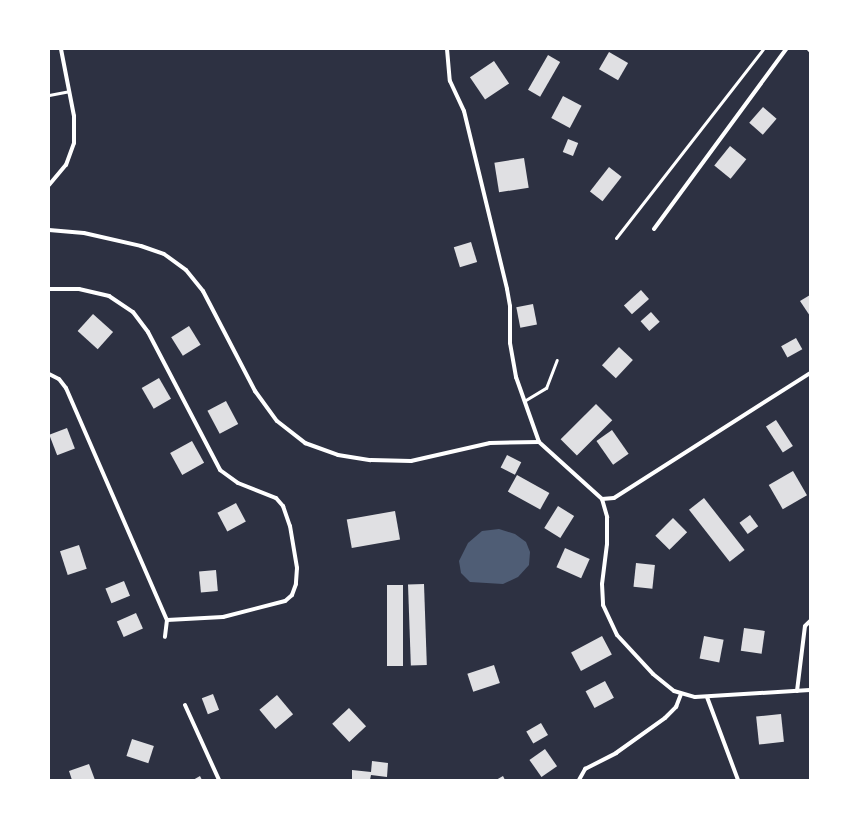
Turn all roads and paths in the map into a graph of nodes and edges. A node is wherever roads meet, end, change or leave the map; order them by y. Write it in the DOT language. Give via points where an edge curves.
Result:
graph roads {
  1 [pos="61,49"];
  2 [pos="447,49"];
  3 [pos="763,49"];
  4 [pos="786,49"];
  5 [pos="69,91"];
  6 [pos="49,95"];
  7 [pos="49,185"];
  8 [pos="654,229"];
  9 [pos="49,230"];
  10 [pos="616,238"];
  11 [pos="49,289"];
  12 [pos="557,360"];
  13 [pos="810,373"];
  14 [pos="49,374"];
  15 [pos="524,401"];
  16 [pos="539,442"];
  17 [pos="602,499"];
  18 [pos="167,620"];
  19 [pos="810,621"];
  20 [pos="165,637"];
  21 [pos="810,690"];
  22 [pos="797,691"];
  23 [pos="681,694"];
  24 [pos="708,697"];
  25 [pos="185,705"];
  26 [pos="219,780"];
  27 [pos="579,780"];
  28 [pos="738,780"];
  1 -- 5 [label="street"];
  2 -- 15 [label="street" via="450,80 464,111 507,289 510,306 510,343 516,377"];
  3 -- 10 [label="lane"];
  4 -- 8 [label="street"];
  5 -- 6 [label="lane"];
  5 -- 7 [label="street" via="74,116 74,143 66,165"];
  9 -- 16 [label="street" via="84,233 141,246 164,254 186,270 203,291 256,391 277,421 305,443 338,456 411,461 490,444"];
  11 -- 18 [label="street" via="79,289 109,296 133,312 148,332 220,470 238,483 276,498 283,506 290,526 297,568 292,595 285,601 223,617"];
  12 -- 15 [label="lane" via="546,388"];
  13 -- 17 [label="street" via="614,498"];
  14 -- 18 [label="street" via="59,379 66,388"];
  15 -- 16 [label="street"];
  16 -- 17 [label="street"];
  17 -- 23 [label="street" via="607,517 602,594 607,617 618,635 653,674"];
  18 -- 20 [label="street"];
  19 -- 22 [label="street" via="805,626"];
  21 -- 22 [label="street"];
  22 -- 24 [label="street"];
  23 -- 24 [label="street"];
  23 -- 27 [label="street" via="676,707 665,718 616,754 585,769"];
  24 -- 28 [label="street"];
  25 -- 26 [label="street"];
}
